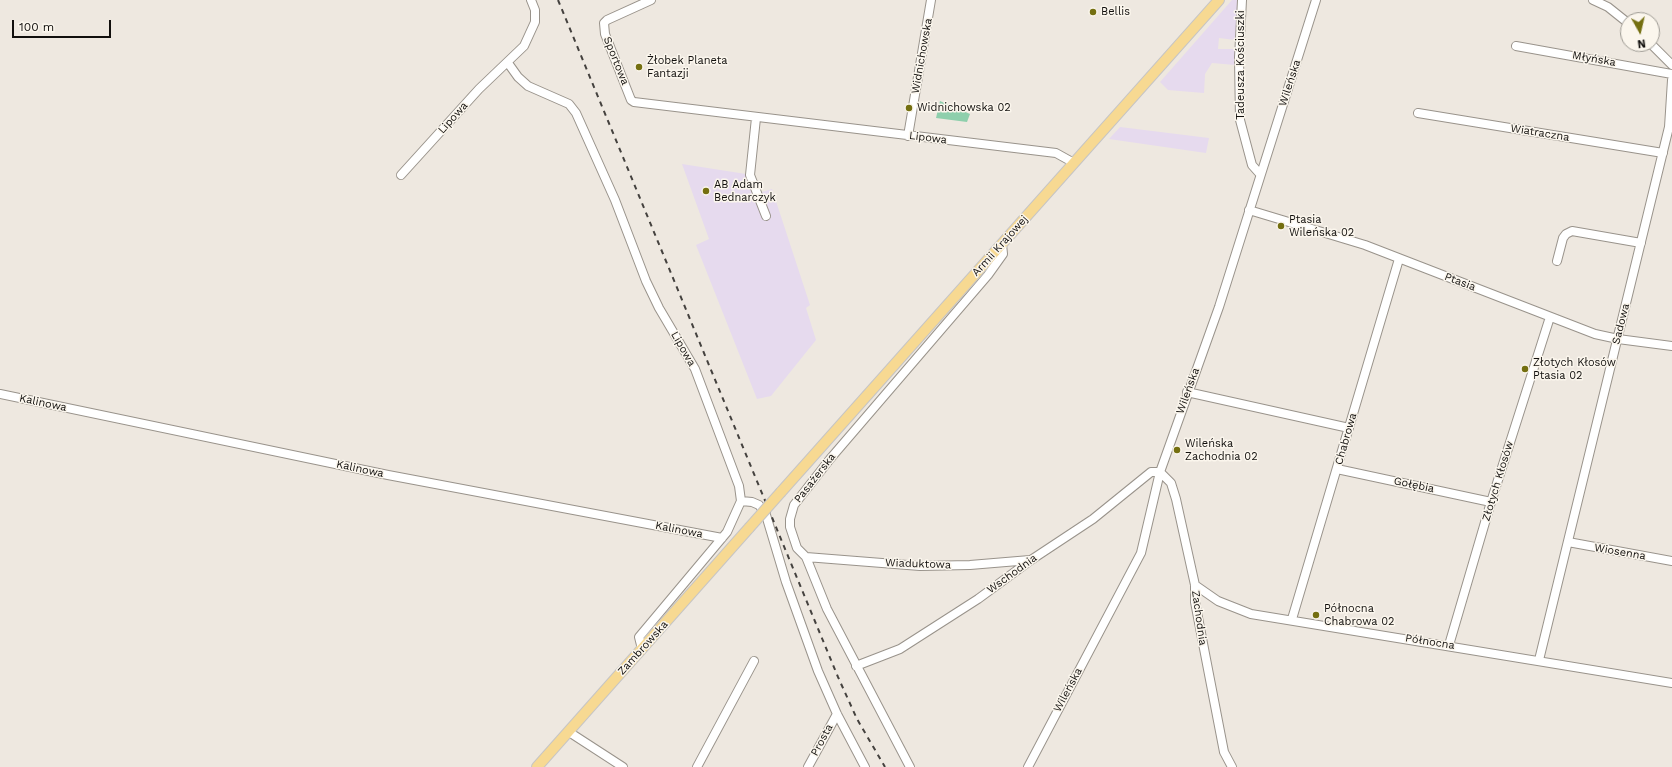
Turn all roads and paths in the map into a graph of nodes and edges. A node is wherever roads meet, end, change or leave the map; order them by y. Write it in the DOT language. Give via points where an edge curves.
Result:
graph roads {
  1 [pos="531,0"];
  2 [pos="651,0"];
  3 [pos="931,0"];
  4 [pos="1219,0"];
  5 [pos="1242,0"];
  6 [pos="1316,0"];
  7 [pos="1593,0"];
  8 [pos="1620,17"];
  9 [pos="1516,46"];
  10 [pos="1659,52"];
  11 [pos="508,63"];
  12 [pos="1672,65"];
  13 [pos="1672,74"];
  14 [pos="1672,80"];
  15 [pos="634,102"];
  16 [pos="1418,114"];
  17 [pos="756,118"];
  18 [pos="908,136"];
  19 [pos="1663,153"];
  20 [pos="1074,163"];
  21 [pos="1260,174"];
  22 [pos="401,175"];
  23 [pos="1249,210"];
  24 [pos="766,216"];
  25 [pos="1641,243"];
  26 [pos="1002,244"];
  27 [pos="1399,259"];
  28 [pos="1556,261"];
  29 [pos="1550,317"];
  30 [pos="1618,339"];
  31 [pos="1672,346"];
  32 [pos="1188,392"];
  33 [pos="0,394"];
  34 [pos="1349,428"];
  35 [pos="1337,469"];
  36 [pos="1160,472"];
  37 [pos="741,501"];
  38 [pos="1491,502"];
  39 [pos="749,528"];
  40 [pos="722,538"];
  41 [pos="1568,542"];
  42 [pos="806,557"];
  43 [pos="1031,560"];
  44 [pos="1672,561"];
  45 [pos="1195,586"];
  46 [pos="1292,619"];
  47 [pos="1449,645"];
  48 [pos="642,648"];
  49 [pos="1539,660"];
  50 [pos="754,661"];
  51 [pos="856,666"];
  52 [pos="1672,682"];
  53 [pos="837,714"];
  54 [pos="568,732"];
  55 [pos="537,767"];
  56 [pos="623,767"];
  57 [pos="697,767"];
  58 [pos="808,767"];
  59 [pos="865,767"];
  60 [pos="910,767"];
  61 [pos="1028,767"];
  62 [pos="1232,767"];
  1 -- 11 [label="street, Lipowa" via="535,10 535,22 524,46"];
  2 -- 15 [label="street, Sportowa" via="604,23 605,34"];
  3 -- 18 [label="street, Widnichowska"];
  4 -- 20 [label="main road, Armii Krajowej"];
  5 -- 21 [label="street, Tadeusza Kościuszki" via="1239,58 1240,120 1252,165"];
  6 -- 21 [label="street, Wileńska"];
  7 -- 8 [label="street"];
  9 -- 13 [label="street, Młyńska"];
  10 -- 12 [label="street"];
  11 -- 22 [label="street, Lipowa" via="480,89"];
  11 -- 37 [label="street, Lipowa" via="528,86 569,104 576,113 615,200 646,281 694,369 739,486"];
  14 -- 19 [label="street, Sadowa" via="1669,127"];
  15 -- 17 [label="street, Lipowa"];
  16 -- 19 [label="street, Wiatraczna"];
  17 -- 18 [label="street, Lipowa"];
  17 -- 24 [label="street" via="750,175"];
  18 -- 20 [label="street, Lipowa" via="1056,153"];
  19 -- 25 [label="street, Sadowa"];
  20 -- 26 [label="main road, Armii Krajowej"];
  21 -- 23 [label="street, Wileńska"];
  23 -- 27 [label="street, Ptasia" via="1365,245"];
  23 -- 32 [label="street, Wileńska" via="1219,307"];
  25 -- 28 [label="street" via="1572,232 1563,238"];
  25 -- 30 [label="street, Sadowa"];
  26 -- 39 [label="main road, Armii Krajowej, bridge"];
  26 -- 42 [label="street, Pasażerska" via="1003,254 988,275 830,459 794,505 790,527 797,548"];
  27 -- 29 [label="street, Ptasia"];
  27 -- 34 [label="street, Chabrowa"];
  29 -- 30 [label="street, Ptasia" via="1595,334"];
  29 -- 38 [label="street, Złotych Kłosów"];
  30 -- 31 [label="street, Ptasia"];
  30 -- 41 [label="street, Sadowa"];
  32 -- 34 [label="street"];
  32 -- 36 [label="street, Wileńska"];
  33 -- 40 [label="street, Kalinowa" via="388,475"];
  34 -- 35 [label="street, Chabrowa"];
  35 -- 38 [label="street, Gołębia"];
  35 -- 46 [label="street, Chabrowa"];
  36 -- 43 [label="street, Wschodnia" via="1151,472 1093,519"];
  36 -- 45 [label="street, Zachodnia" via="1171,483 1176,499"];
  36 -- 61 [label="street, Wileńska" via="1141,554"];
  37 -- 40 [label="street"];
  37 -- 53 [label="street" via="759,505 766,515 786,582"];
  38 -- 47 [label="street, Złotych Kłosów"];
  39 -- 48 [label="main road, Zambrowska"];
  40 -- 48 [label="street" via="639,637"];
  41 -- 44 [label="street, Wiosenna"];
  41 -- 49 [label="street, Sadowa"];
  42 -- 43 [label="street, Wiaduktowa" via="920,566 976,565"];
  42 -- 51 [label="street, Pasażerska"];
  43 -- 51 [label="street, Wschodnia" via="978,599 900,649"];
  45 -- 46 [label="street, Północna" via="1218,600 1251,614"];
  45 -- 62 [label="street, Zachodnia" via="1195,602 1224,752"];
  46 -- 47 [label="street, Północna"];
  47 -- 49 [label="street, Północna"];
  48 -- 54 [label="main road, Zambrowska"];
  49 -- 52 [label="street, Północna"];
  50 -- 57 [label="street"];
  51 -- 60 [label="street, Pasażerska"];
  53 -- 58 [label="street, Prosta"];
  53 -- 59 [label="street"];
  54 -- 55 [label="main road, Zambrowska"];
  54 -- 56 [label="street"];
}
